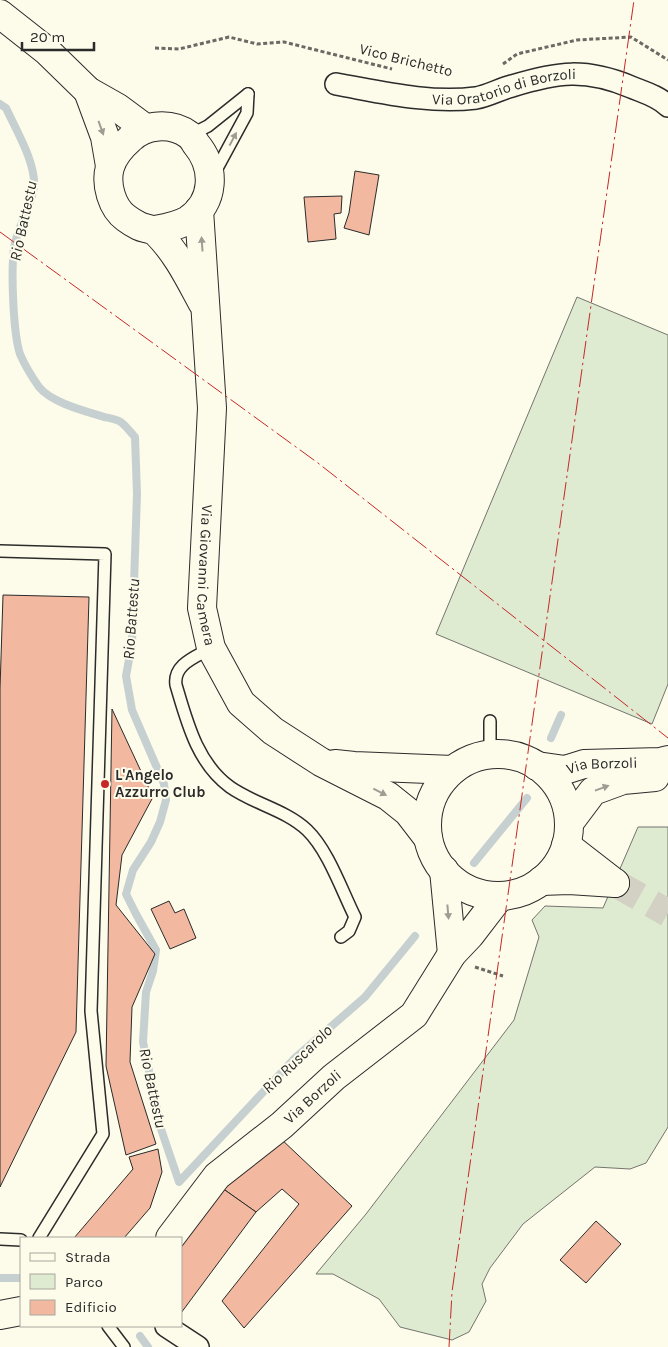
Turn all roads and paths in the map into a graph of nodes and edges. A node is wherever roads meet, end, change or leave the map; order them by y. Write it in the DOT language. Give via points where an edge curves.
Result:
graph roads {
  1 [pos="0,14"];
  2 [pos="155,48"];
  3 [pos="668,60"];
  4 [pos="496,69"];
  5 [pos="395,70"];
  6 [pos="336,84"];
  7 [pos="88,91"];
  8 [pos="668,106"];
  9 [pos="145,128"];
  10 [pos="190,135"];
  11 [pos="110,166"];
  12 [pos="210,181"];
  13 [pos="200,210"];
  14 [pos="155,230"];
  15 [pos="207,310"];
  16 [pos="0,551"];
  17 [pos="211,648"];
  18 [pos="490,721"];
  19 [pos="490,754"];
  20 [pos="668,760"];
  21 [pos="321,762"];
  22 [pos="537,766"];
  23 [pos="453,770"];
  24 [pos="668,776"];
  25 [pos="568,834"];
  26 [pos="428,838"];
  27 [pos="444,870"];
  28 [pos="542,881"];
  29 [pos="500,896"];
  30 [pos="341,937"];
  31 [pos="452,954"];
  32 [pos="40,1237"];
  33 [pos="171,1237"];
  34 [pos="0,1239"];
  35 [pos="20,1240"];
  36 [pos="20,1311"];
  37 [pos="0,1315"];
  38 [pos="109,1327"];
  39 [pos="168,1327"];
  40 [pos="124,1347"];
  41 [pos="198,1347"];
  1 -- 7 [label="street" via="47,51"];
  2 -- 5 [label="path, Vico Brichetto" via="179,49 229,37 257,44 284,42"];
  3 -- 4 [label="path" via="631,37 586,39 517,54"];
  6 -- 8 [label="street, Via Oratorio di Borzoli" via="414,97 477,98 550,76 579,73 613,80"];
  7 -- 9 [label="street"];
  7 -- 11 [label="street, one-way" via="105,137"];
  9 -- 10 [label="street" via="159,126"];
  9 -- 11 [label="street" via="120,149"];
  10 -- 12 [label="street" via="208,160"];
  12 -- 10 [label="lane, one-way" via="247,113 248,94 208,126"];
  11 -- 14 [label="street" via="108,184 114,204 124,217 140,227"];
  12 -- 13 [label="street"];
  13 -- 14 [label="street" via="187,221"];
  15 -- 13 [label="street, Via Giovanni Camera, one-way"];
  14 -- 15 [label="street" via="178,257"];
  15 -- 17 [label="street, Via Giovanni Camera" via="212,408 202,608"];
  16 -- 32 [label="lane" via="105,554 91,1011 103,1134"];
  17 -- 21 [label="street, Via Giovanni Camera" via="241,703 273,731"];
  17 -- 30 [label="lane" via="181,666 175,677 196,746 211,769 231,788 287,817 306,829 320,844 355,917 349,931"];
  18 -- 19 [label="lane"];
  19 -- 22 [label="street, Via Borzoli" via="515,756"];
  19 -- 23 [label="street, Via Borzoli" via="471,759"];
  20 -- 22 [label="street, Via Borzoli" via="584,764 565,770"];
  21 -- 23 [label="street"];
  21 -- 26 [label="street, Via Giovanni Camera, one-way" via="388,796 408,812"];
  22 -- 25 [label="street, Via Borzoli" via="557,784 563,796 568,809"];
  23 -- 26 [label="street, Via Borzoli" via="431,801 427,819"];
  25 -- 24 [label="street, one-way" via="593,791 623,780"];
  25 -- 28 [label="street, Via Borzoli" via="556,865"];
  25 -- 28 [label="street" via="614,883"];
  26 -- 27 [label="street, Via Borzoli"];
  27 -- 29 [label="street, Via Borzoli" via="460,884 479,893"];
  27 -- 31 [label="street, Via Borzoli, one-way"];
  28 -- 29 [label="street, Via Borzoli" via="522,892"];
  29 -- 31 [label="street, Via Borzoli"];
  31 -- 33 [label="street, Via Borzoli" via="414,1015 334,1077 282,1125 217,1176"];
  34 -- 35 [label="lane"];
  36 -- 37 [label="street"];
  38 -- 40 [label="lane"];
  39 -- 41 [label="street"];
}
